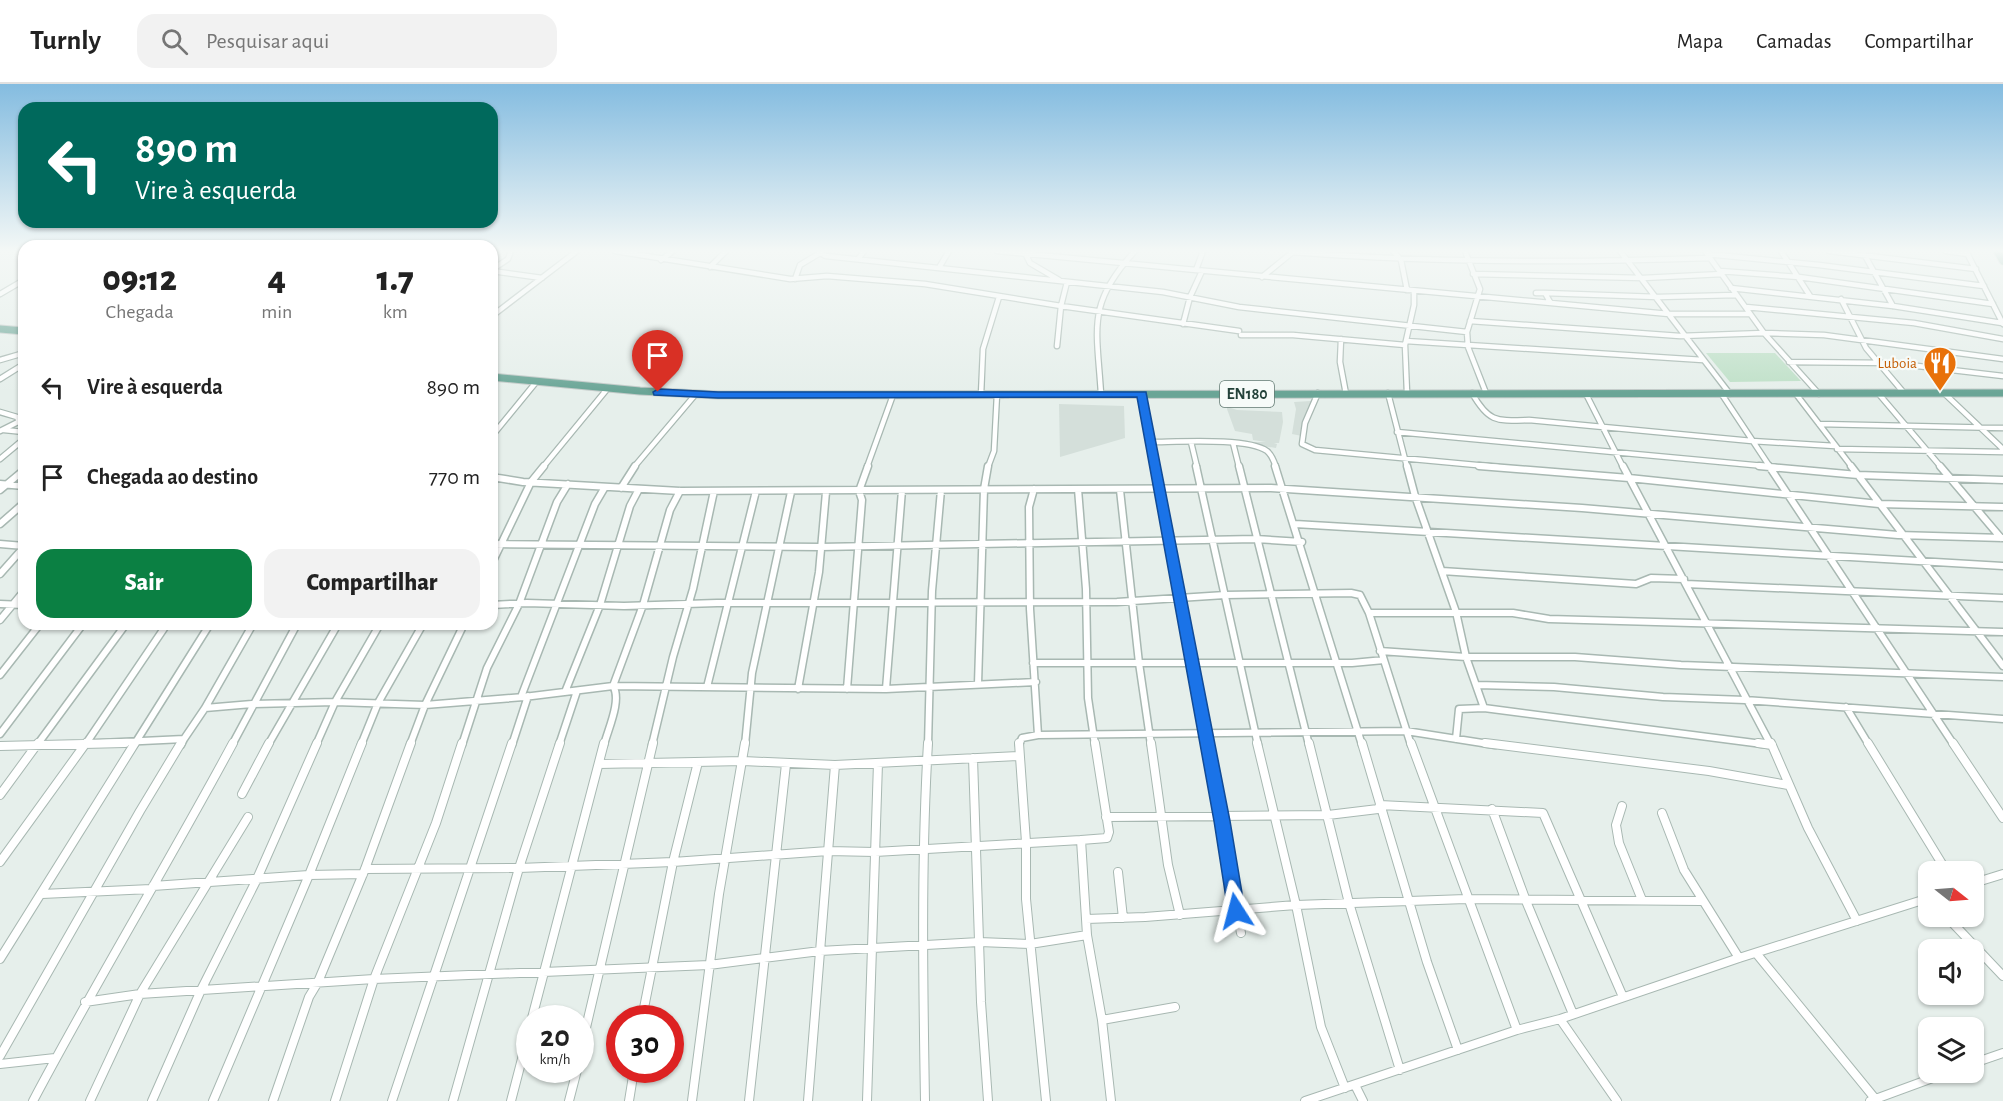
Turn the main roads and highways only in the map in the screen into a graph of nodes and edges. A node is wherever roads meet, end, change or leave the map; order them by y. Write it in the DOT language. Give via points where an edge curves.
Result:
graph roads {
  1 [pos="0,329"];
  2 [pos="18,331"];
  3 [pos="498,378"];
  4 [pos="2003,393"];
  1 -- 2 [label="main road"];
  3 -- 4 [label="main road, EN180" via="695,394"];
}
